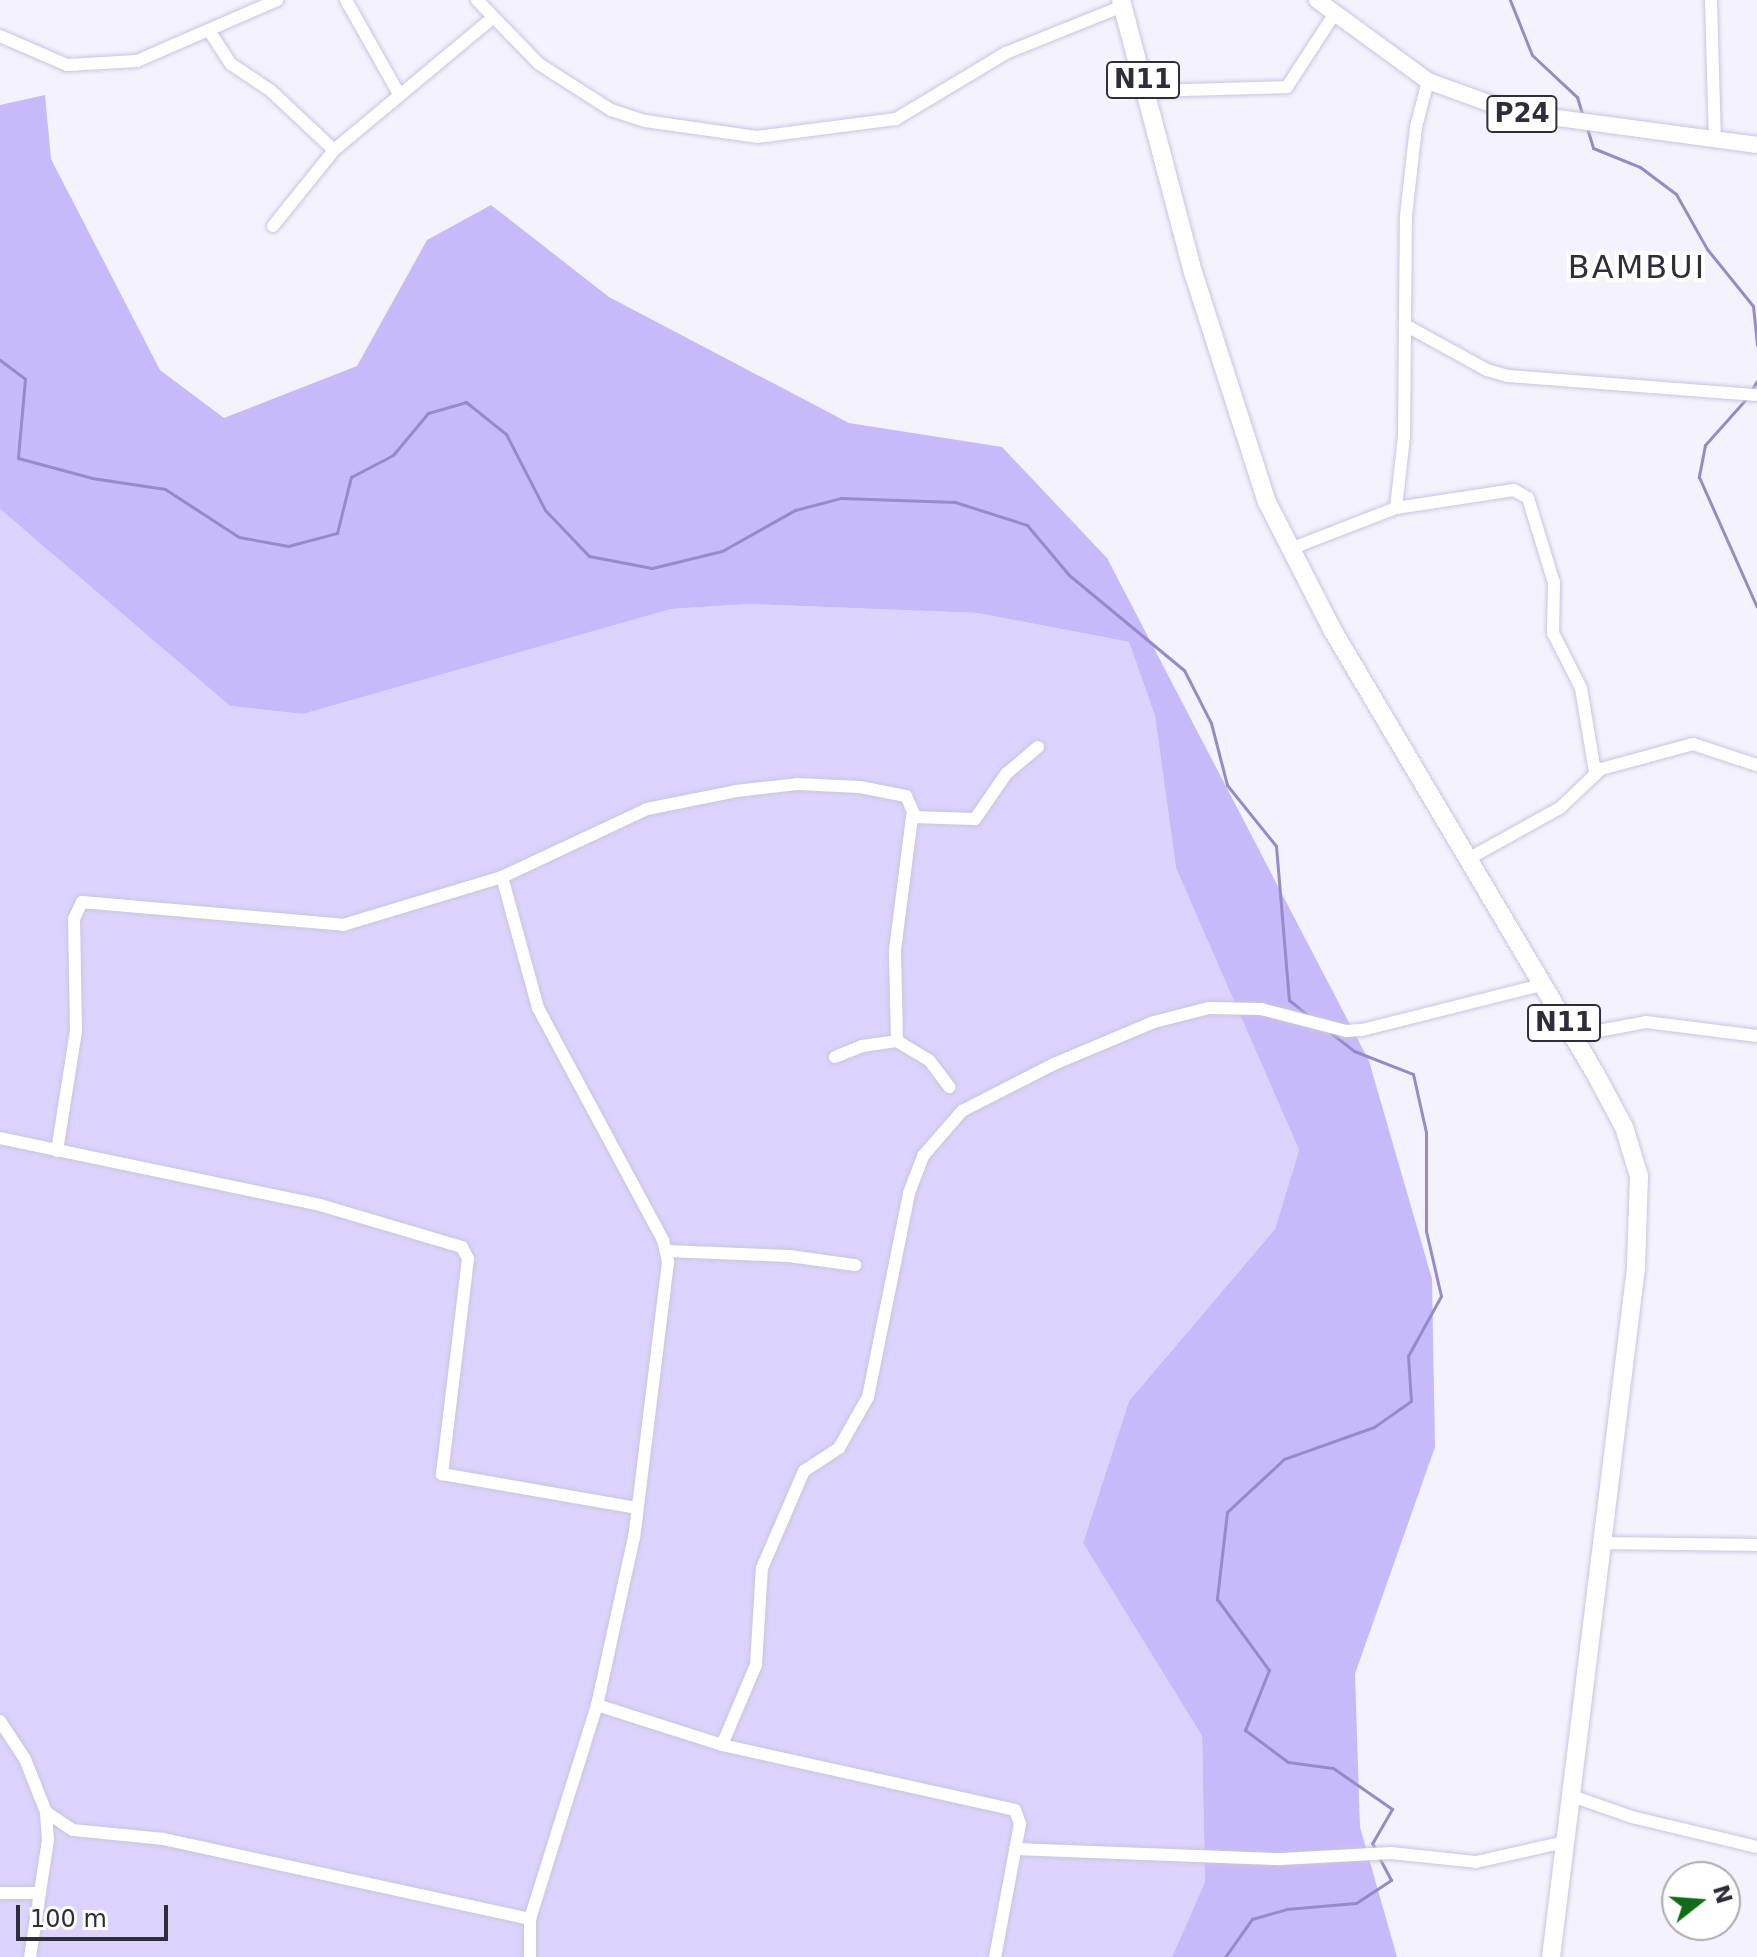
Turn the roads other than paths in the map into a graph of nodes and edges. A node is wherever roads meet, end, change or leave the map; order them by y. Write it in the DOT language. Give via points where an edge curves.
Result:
graph roads {
  1 [pos="277,0"];
  2 [pos="346,0"];
  3 [pos="477,0"];
  4 [pos="1317,0"];
  5 [pos="1711,0"];
  6 [pos="1122,3"];
  7 [pos="1335,13"];
  8 [pos="491,19"];
  9 [pos="210,32"];
  10 [pos="0,36"];
  11 [pos="1428,81"];
  12 [pos="1146,91"];
  13 [pos="399,94"];
  14 [pos="1715,139"];
  15 [pos="1757,145"];
  16 [pos="334,150"];
  17 [pos="273,226"];
  18 [pos="1405,325"];
  19 [pos="1757,395"];
  20 [pos="1396,508"];
  21 [pos="1290,549"];
  22 [pos="1038,747"];
  23 [pos="1757,765"];
  24 [pos="1595,772"];
  25 [pos="914,814"];
  26 [pos="1468,859"];
  27 [pos="502,877"];
  28 [pos="1541,985"];
  29 [pos="1572,1036"];
  30 [pos="1757,1036"];
  31 [pos="897,1041"];
  32 [pos="835,1057"];
  33 [pos="949,1087"];
  34 [pos="0,1138"];
  35 [pos="57,1151"];
  36 [pos="667,1251"];
  37 [pos="855,1265"];
  38 [pos="636,1508"];
  39 [pos="1604,1543"];
  40 [pos="1757,1545"];
  41 [pos="597,1705"];
  42 [pos="0,1721"];
  43 [pos="722,1745"];
  44 [pos="1572,1796"];
  45 [pos="46,1812"];
  46 [pos="73,1830"];
  47 [pos="48,1840"];
  48 [pos="1565,1842"];
  49 [pos="1757,1847"];
  50 [pos="1015,1849"];
  51 [pos="0,1893"];
  52 [pos="40,1893"];
  53 [pos="530,1919"];
  54 [pos="30,1957"];
  55 [pos="530,1957"];
  56 [pos="995,1957"];
  57 [pos="1551,1957"];
  1 -- 9 [label="street"];
  2 -- 13 [label="street"];
  3 -- 8 [label="street"];
  4 -- 7 [label="main road, P24"];
  5 -- 14 [label="street"];
  6 -- 8 [label="street" via="1006,53 896,119 757,137 645,121 611,110 539,64"];
  6 -- 12 [label="highway, N11"];
  7 -- 11 [label="main road, P24"];
  7 -- 12 [label="street" via="1287,87"];
  8 -- 13 [label="street"];
  9 -- 10 [label="street" via="156,56 87,68 42,57"];
  9 -- 16 [label="street" via="231,64 271,91"];
  11 -- 14 [label="main road, P24" via="1543,118"];
  11 -- 18 [label="street" via="1416,127 1406,216"];
  12 -- 21 [label="highway, N11" via="1225,380 1267,502"];
  13 -- 16 [label="street"];
  14 -- 15 [label="main road, P24"];
  16 -- 17 [label="street"];
  18 -- 19 [label="street" via="1508,376"];
  18 -- 20 [label="street" via="1404,437"];
  20 -- 21 [label="street"];
  20 -- 24 [label="street" via="1514,490 1528,498 1554,583 1553,633 1581,688"];
  21 -- 26 [label="highway, N11"];
  22 -- 25 [label="street" via="1006,774 975,819"];
  23 -- 24 [label="street" via="1693,744"];
  24 -- 26 [label="street" via="1560,808"];
  25 -- 27 [label="street" via="906,796 860,787 797,784 736,791 647,809"];
  25 -- 31 [label="street" via="898,899"];
  26 -- 28 [label="highway, N11"];
  27 -- 35 [label="street" via="343,925 82,902 74,919 76,1031"];
  27 -- 36 [label="street" via="538,1008"];
  28 -- 29 [label="highway, N11"];
  28 -- 43 [label="street" via="1362,1030 1261,1009 1209,1008 1154,1022 962,1111 923,1156 909,1193 868,1397 839,1448 804,1471 762,1568 756,1665"];
  29 -- 30 [label="street" via="1646,1022"];
  29 -- 39 [label="highway, N11" via="1624,1127 1640,1189 1636,1268"];
  31 -- 32 [label="street"];
  31 -- 33 [label="street" via="929,1060"];
  34 -- 35 [label="street"];
  35 -- 38 [label="street" via="320,1205 462,1247 468,1259 442,1474"];
  36 -- 37 [label="street" via="789,1256"];
  36 -- 38 [label="street" via="659,1351"];
  38 -- 41 [label="street"];
  39 -- 40 [label="street"];
  39 -- 44 [label="highway, N11"];
  41 -- 43 [label="street"];
  41 -- 53 [label="street"];
  42 -- 45 [label="street" via="25,1759"];
  43 -- 50 [label="street" via="1006,1807 1019,1816"];
  44 -- 48 [label="highway, N11"];
  44 -- 49 [label="street" via="1632,1817"];
  45 -- 46 [label="street"];
  45 -- 47 [label="street"];
  46 -- 47 [label="street"];
  46 -- 53 [label="street" via="163,1839"];
  47 -- 52 [label="street"];
  48 -- 50 [label="street" via="1476,1862 1391,1853 1281,1859"];
  48 -- 57 [label="highway, N11"];
  50 -- 56 [label="street"];
  51 -- 52 [label="street"];
  52 -- 54 [label="street"];
  53 -- 55 [label="street"];
}
